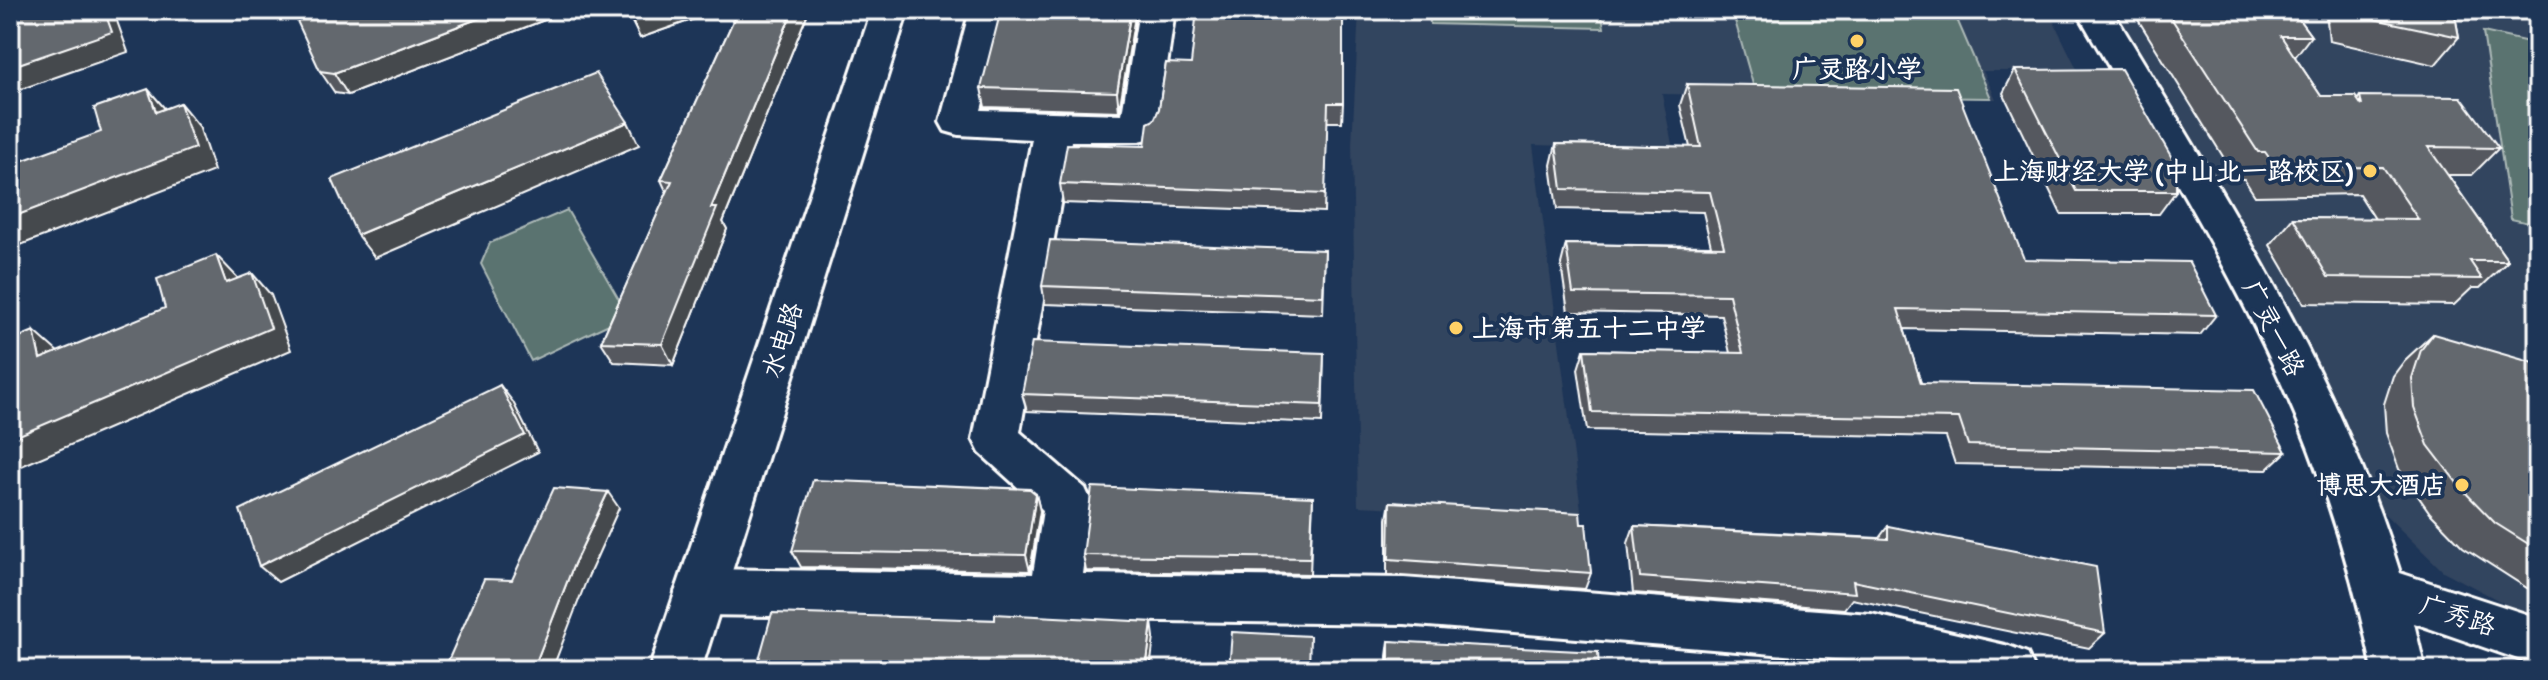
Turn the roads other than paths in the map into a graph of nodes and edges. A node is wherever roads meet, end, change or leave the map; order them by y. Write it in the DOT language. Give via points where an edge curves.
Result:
graph roads {
  1 [pos="890,10"];
  2 [pos="988,10"];
  3 [pos="1157,10"];
  4 [pos="2094,10"];
  5 [pos="1054,127"];
  6 [pos="2379,589"];
  7 [pos="700,592"];
  8 [pos="1055,596"];
  9 [pos="2538,642"];
  10 [pos="675,670"];
  11 [pos="2009,670"];
  12 [pos="2399,670"];
  1 -- 7 [label="street, 水电路"];
  2 -- 5 [label="street" via="959,122"];
  3 -- 5 [label="street" via="1139,128"];
  4 -- 6 [label="street, 广灵一路" via="2285,344 2337,461"];
  5 -- 8 [label="street" via="996,439 1068,503"];
  6 -- 9 [label="street, 广秀路"];
  6 -- 12 [label="street, 广灵一路"];
  7 -- 8 [label="street"];
  7 -- 10 [label="street, 水电路"];
  8 -- 11 [label="street" via="1451,604 1871,638"];
}
